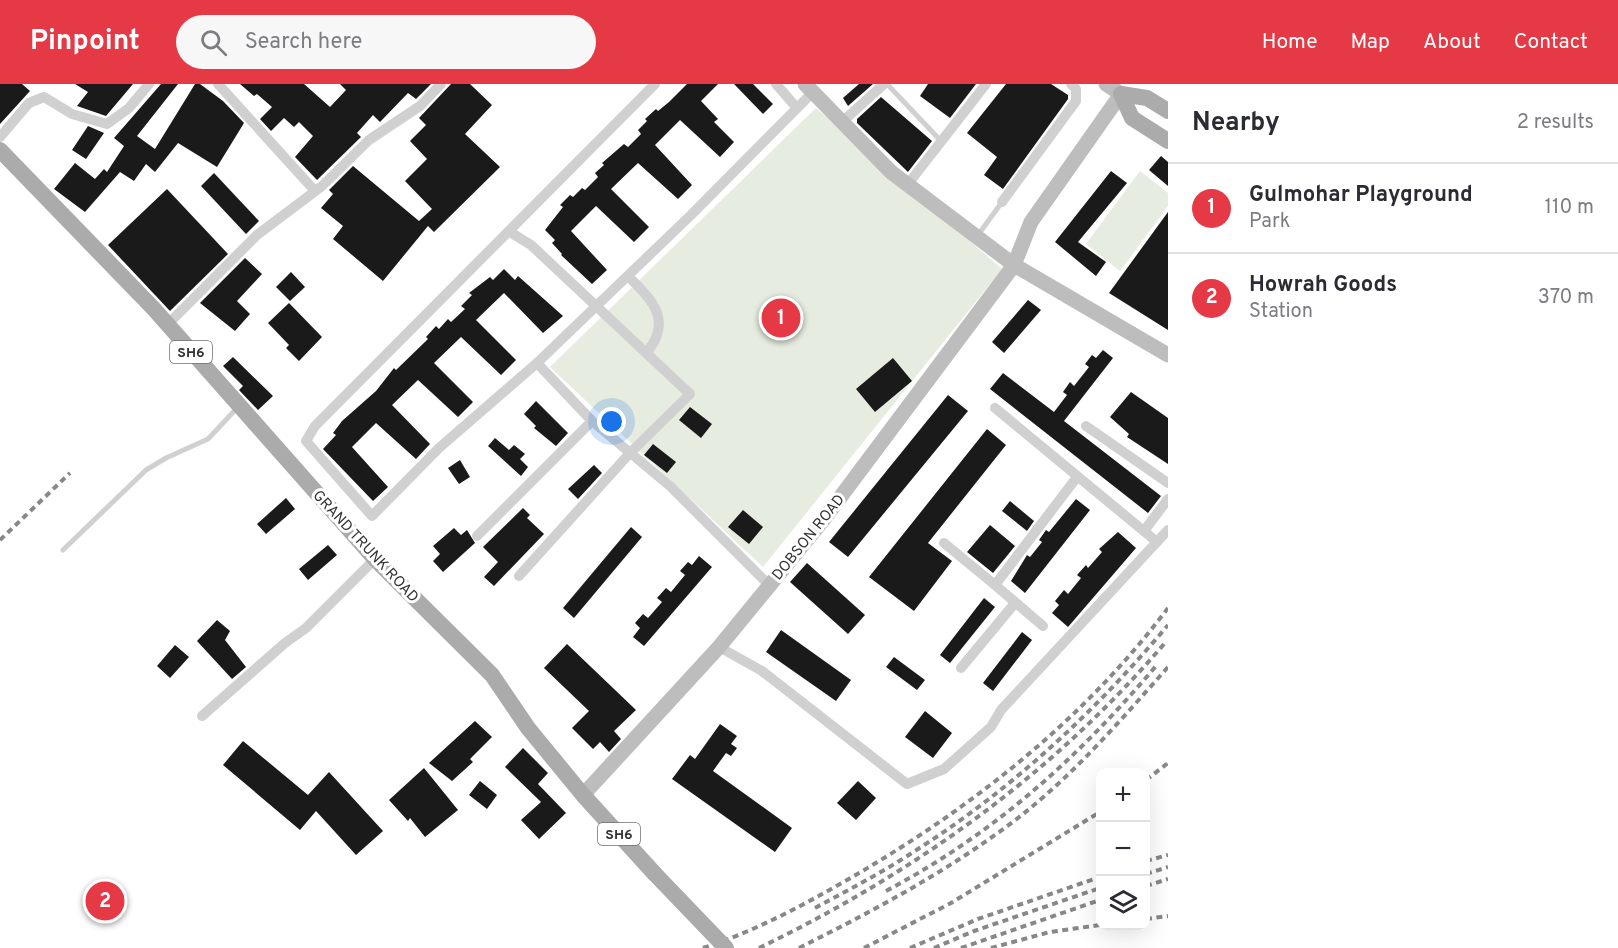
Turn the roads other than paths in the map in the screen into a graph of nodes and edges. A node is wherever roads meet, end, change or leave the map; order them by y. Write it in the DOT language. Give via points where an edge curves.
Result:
graph roads {
  1 [pos="149,84"];
  2 [pos="218,84"];
  3 [pos="441,84"];
  4 [pos="655,84"];
  5 [pos="776,84"];
  6 [pos="885,84"];
  7 [pos="986,84"];
  8 [pos="1071,84"];
  9 [pos="1106,84"];
  10 [pos="809,88"];
  11 [pos="1125,89"];
  12 [pos="796,107"];
  13 [pos="1168,111"];
  14 [pos="842,122"];
  15 [pos="0,137"];
  16 [pos="941,141"];
  17 [pos="1168,141"];
  18 [pos="0,150"];
  19 [pos="908,184"];
  20 [pos="315,191"];
  21 [pos="1002,202"];
  22 [pos="510,232"];
  23 [pos="976,236"];
  24 [pos="1014,265"];
  25 [pos="628,276"];
  26 [pos="597,305"];
  27 [pos="166,325"];
  28 [pos="646,352"];
  29 [pos="1168,355"];
  30 [pos="537,363"];
  31 [pos="239,406"];
  32 [pos="995,408"];
  33 [pos="592,421"];
  34 [pos="1086,426"];
  35 [pos="629,454"];
  36 [pos="1077,477"];
  37 [pos="1168,483"];
  38 [pos="1168,499"];
  39 [pos="1168,530"];
  40 [pos="1144,531"];
  41 [pos="477,537"];
  42 [pos="1157,542"];
  43 [pos="944,543"];
  44 [pos="63,550"];
  45 [pos="375,559"];
  46 [pos="519,576"];
  47 [pos="770,585"];
  48 [pos="995,585"];
  49 [pos="1015,603"];
  50 [pos="1043,626"];
  51 [pos="719,646"];
  52 [pos="961,668"];
  53 [pos="202,716"];
  54 [pos="583,795"];
  55 [pos="726,948"];
  1 -- 15 [label="street" via="129,108 107,124 72,114 44,97 30,103"];
  2 -- 20 [label="street"];
  3 -- 20 [label="street" via="420,106 369,140"];
  4 -- 22 [label="street"];
  5 -- 12 [label="street"];
  6 -- 14 [label="street"];
  6 -- 16 [label="lane"];
  7 -- 16 [label="street"];
  8 -- 21 [label="street" via="1076,89 1076,101"];
  9 -- 11 [label="main road"];
  10 -- 12 [label="street"];
  10 -- 14 [label="main road"];
  11 -- 13 [label="main road"];
  11 -- 17 [label="main road" via="1132,118"];
  11 -- 24 [label="main road, DOBSON ROAD" via="1031,222"];
  12 -- 25 [label="street"];
  14 -- 19 [label="main road"];
  16 -- 19 [label="street"];
  18 -- 27 [label="main road, GRAND TRUNK ROAD / SH6"];
  19 -- 23 [label="main road"];
  20 -- 27 [label="street" via="257,236"];
  21 -- 23 [label="lane"];
  22 -- 26 [label="street" via="531,244"];
  22 -- 30 [label="street" via="315,426 306,441 372,516 438,448"];
  23 -- 24 [label="main road"];
  24 -- 29 [label="main road"];
  24 -- 47 [label="main road, DOBSON ROAD"];
  25 -- 26 [label="street"];
  25 -- 28 [label="street" via="654,302 659,318 656,341"];
  26 -- 28 [label="street"];
  26 -- 30 [label="street"];
  27 -- 31 [label="main road, GRAND TRUNK ROAD / SH6"];
  28 -- 35 [label="street" via="690,394"];
  30 -- 33 [label="street"];
  31 -- 44 [label="lane" via="208,439 146,470"];
  31 -- 45 [label="main road, GRAND TRUNK ROAD / SH6"];
  32 -- 36 [label="street"];
  33 -- 35 [label="street"];
  33 -- 41 [label="street"];
  34 -- 37 [label="street"];
  35 -- 46 [label="street"];
  35 -- 47 [label="street" via="670,486"];
  36 -- 40 [label="street"];
  36 -- 48 [label="street"];
  38 -- 40 [label="street"];
  39 -- 42 [label="street"];
  40 -- 42 [label="street"];
  42 -- 51 [label="street" via="1001,710 991,727 944,769 907,784 762,671"];
  43 -- 48 [label="street"];
  45 -- 53 [label="street" via="306,628"];
  45 -- 54 [label="main road, GRAND TRUNK ROAD / SH6" via="492,675 528,728"];
  47 -- 51 [label="main road, DOBSON ROAD"];
  48 -- 49 [label="street"];
  49 -- 50 [label="street"];
  49 -- 52 [label="street"];
  51 -- 54 [label="main road, DOBSON ROAD"];
  54 -- 55 [label="main road, GRAND TRUNK ROAD / SH6, bridge"];
}
